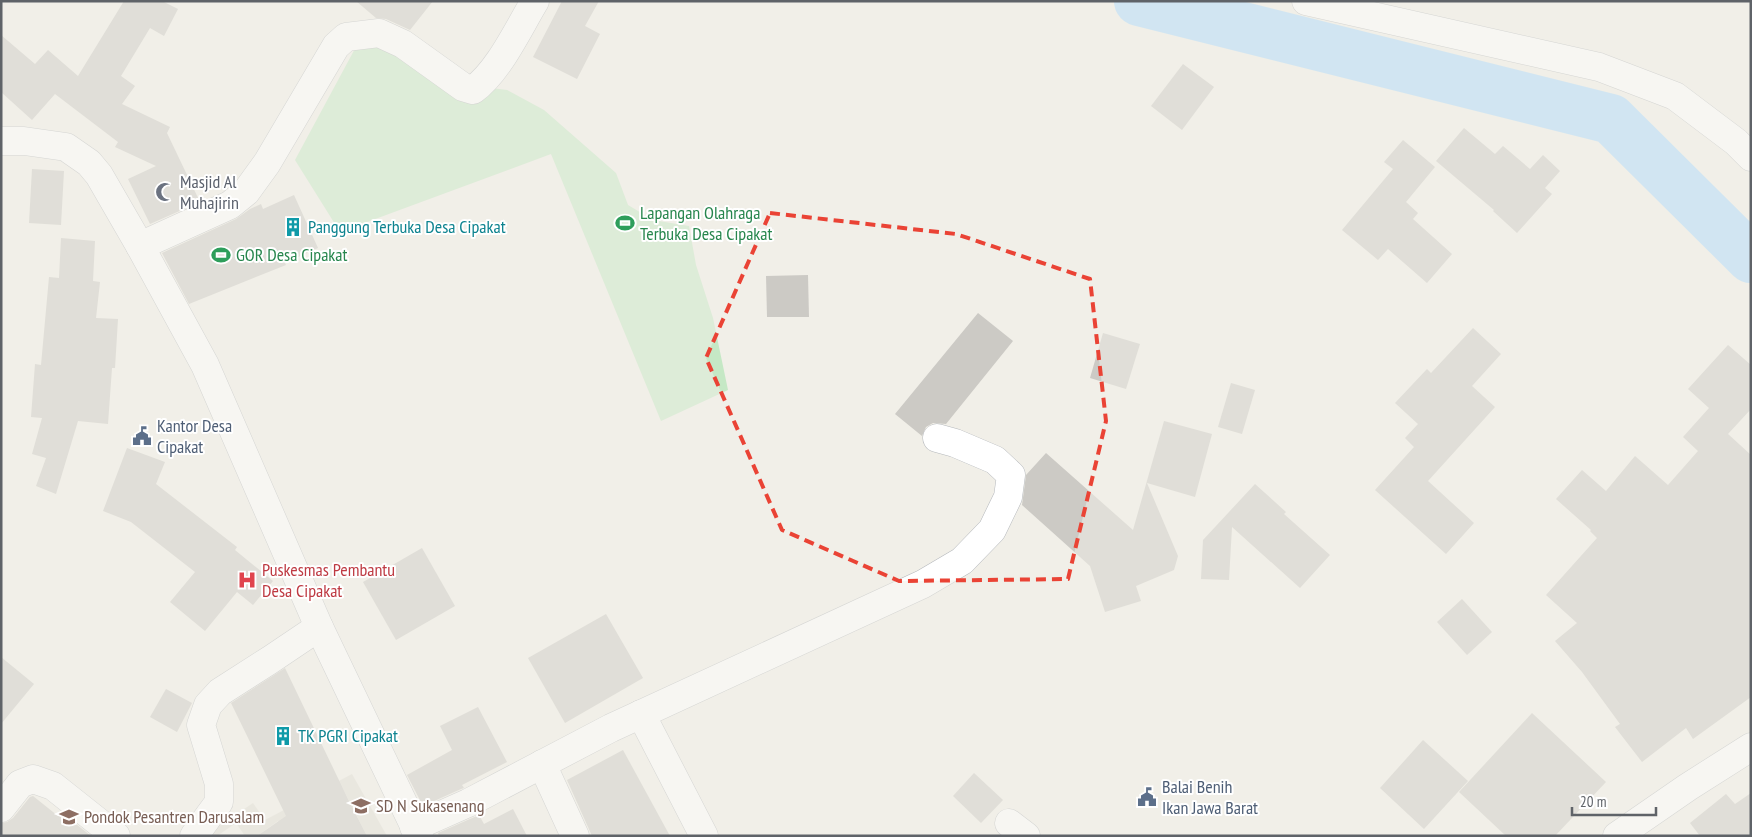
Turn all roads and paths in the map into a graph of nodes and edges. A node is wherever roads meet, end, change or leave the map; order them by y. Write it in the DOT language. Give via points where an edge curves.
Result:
graph roads {
  1 [pos="535,1"];
  2 [pos="1306,1"];
  3 [pos="1,141"];
  4 [pos="1751,157"];
  5 [pos="140,246"];
  6 [pos="938,438"];
  7 [pos="319,626"];
  8 [pos="642,714"];
  9 [pos="1751,747"];
  10 [pos="542,764"];
  11 [pos="1,808"];
  12 [pos="416,832"];
  13 [pos="116,836"];
  14 [pos="194,836"];
  15 [pos="575,836"];
  16 [pos="704,836"];
  17 [pos="1617,836"];
  1 -- 5 [label="street" via="501,58 483,83 473,90 463,87 403,44 379,33 346,37 336,46 267,163 246,192 230,204"];
  2 -- 4 [label="street" via="1599,67 1675,96"];
  3 -- 5 [label="street" via="66,146 89,163"];
  5 -- 7 [label="street" via="204,366"];
  6 -- 8 [label="street" via="995,460 1011,475 1008,497 992,530 962,561 923,584"];
  7 -- 12 [label="street"];
  7 -- 14 [label="street" via="220,692 208,705 201,724 219,784 219,802"];
  8 -- 10 [label="street"];
  8 -- 16 [label="street"];
  9 -- 17 [label="street"];
  10 -- 12 [label="street"];
  10 -- 15 [label="street"];
  11 -- 13 [label="street" via="20,784 33,779 53,786"];
}
